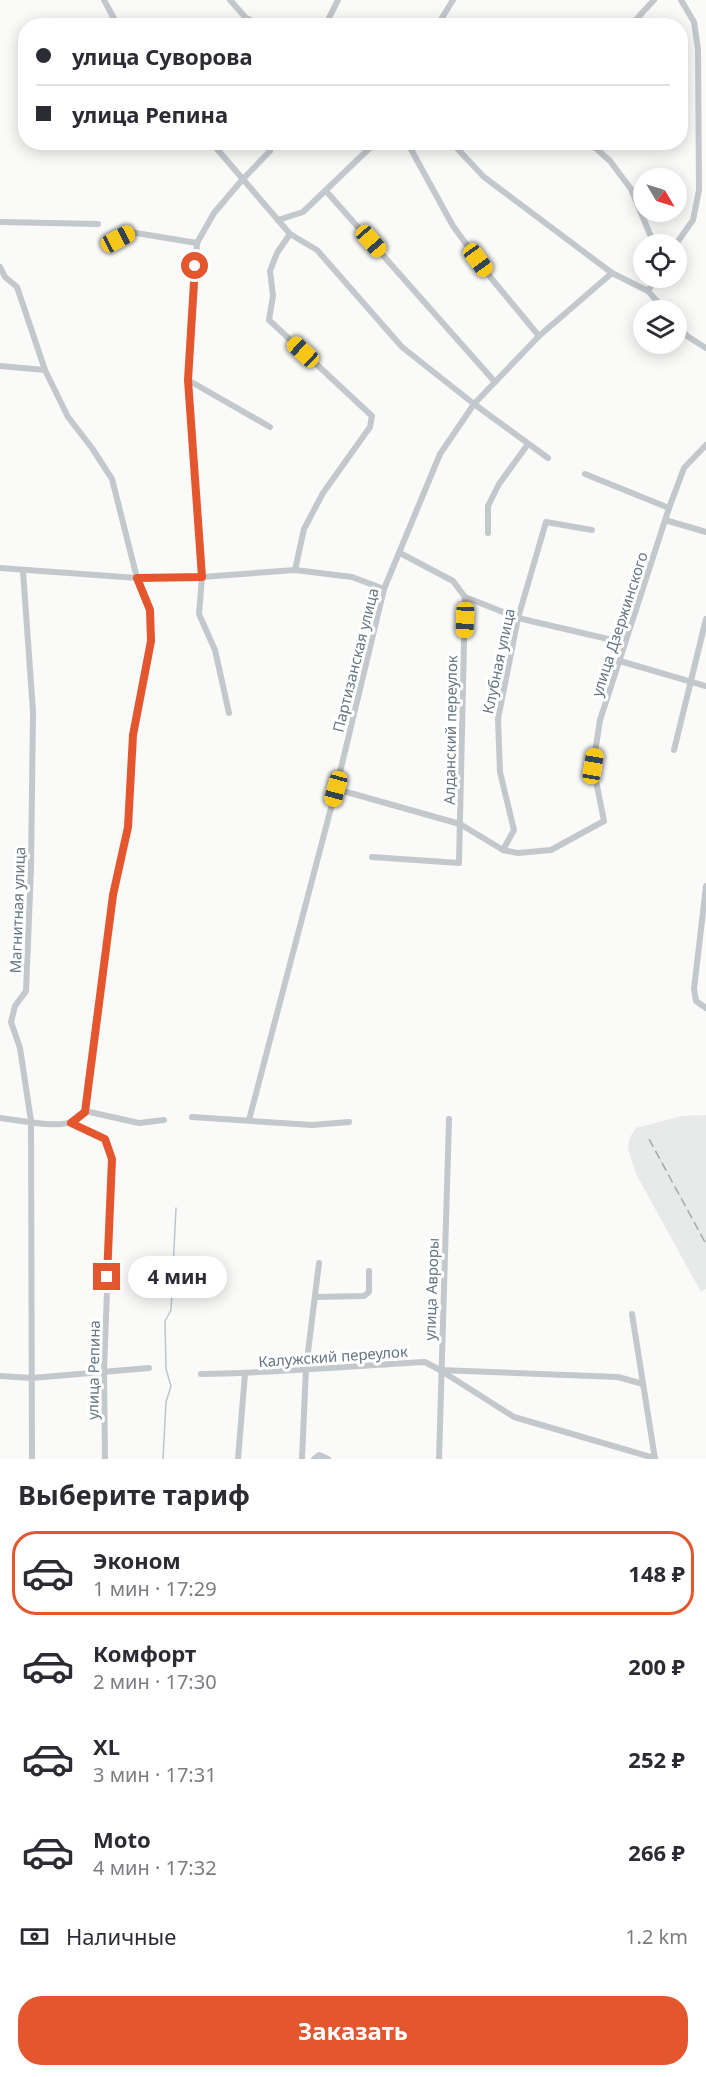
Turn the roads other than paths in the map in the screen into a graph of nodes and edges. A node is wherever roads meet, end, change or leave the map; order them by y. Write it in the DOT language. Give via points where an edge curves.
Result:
graph roads {
  1 [pos="104,0"];
  2 [pos="230,0"];
  3 [pos="338,0"];
  4 [pos="453,0"];
  5 [pos="654,0"];
  6 [pos="681,0"];
  7 [pos="114,18"];
  8 [pos="246,18"];
  9 [pos="329,18"];
  10 [pos="443,18"];
  11 [pos="637,18"];
  12 [pos="218,150"];
  13 [pos="270,150"];
  14 [pos="368,150"];
  15 [pos="411,150"];
  16 [pos="459,150"];
  17 [pos="598,150"];
  18 [pos="242,180"];
  19 [pos="327,191"];
  20 [pos="278,220"];
  21 [pos="0,222"];
  22 [pos="98,224"];
  23 [pos="290,234"];
  24 [pos="650,234"];
  25 [pos="683,234"];
  26 [pos="197,243"];
  27 [pos="105,246"];
  28 [pos="0,267"];
  29 [pos="612,273"];
  30 [pos="650,288"];
  31 [pos="648,291"];
  32 [pos="656,300"];
  33 [pos="539,336"];
  34 [pos="687,336"];
  35 [pos="706,348"];
  36 [pos="0,366"];
  37 [pos="45,370"];
  38 [pos="188,380"];
  39 [pos="495,382"];
  40 [pos="474,404"];
  41 [pos="270,427"];
  42 [pos="528,444"];
  43 [pos="706,445"];
  44 [pos="548,458"];
  45 [pos="585,474"];
  46 [pos="669,508"];
  47 [pos="665,520"];
  48 [pos="592,530"];
  49 [pos="706,532"];
  50 [pos="488,533"];
  51 [pos="400,553"];
  52 [pos="0,568"];
  53 [pos="295,570"];
  54 [pos="24,571"];
  55 [pos="202,577"];
  56 [pos="137,578"];
  57 [pos="384,589"];
  58 [pos="465,597"];
  59 [pos="518,618"];
  60 [pos="706,619"];
  61 [pos="626,643"];
  62 [pos="620,661"];
  63 [pos="691,681"];
  64 [pos="706,686"];
  65 [pos="229,713"];
  66 [pos="674,750"];
  67 [pos="336,789"];
  68 [pos="460,824"];
  69 [pos="503,850"];
  70 [pos="372,857"];
  71 [pos="706,886"];
  72 [pos="706,1008"];
  73 [pos="85,1112"];
  74 [pos="192,1117"];
  75 [pos="0,1118"];
  76 [pos="449,1119"];
  77 [pos="164,1120"];
  78 [pos="249,1120"];
  79 [pos="31,1121"];
  80 [pos="349,1122"];
  81 [pos="71,1123"];
  82 [pos="319,1263"];
  83 [pos="369,1271"];
  84 [pos="315,1297"];
  85 [pos="632,1314"];
  86 [pos="149,1368"];
  87 [pos="306,1368"];
  88 [pos="440,1370"];
  89 [pos="104,1371"];
  90 [pos="201,1374"];
  91 [pos="245,1374"];
  92 [pos="0,1376"];
  93 [pos="32,1378"];
  94 [pos="643,1384"];
  95 [pos="654,1458"];
  96 [pos="32,1459"];
  97 [pos="105,1459"];
  98 [pos="238,1459"];
  99 [pos="302,1459"];
  100 [pos="314,1459"];
  101 [pos="328,1459"];
  102 [pos="439,1459"];
  1 -- 7 [label="street"];
  2 -- 8 [label="street"];
  3 -- 9 [label="street"];
  4 -- 10 [label="street"];
  5 -- 11 [label="street"];
  6 -- 25 [label="street" via="693,22 698,49 699,190 693,220"];
  12 -- 18 [label="street"];
  13 -- 18 [label="street"];
  14 -- 19 [label="street"];
  15 -- 33 [label="street" via="453,226"];
  16 -- 29 [label="street" via="484,177"];
  17 -- 24 [label="street" via="631,189"];
  18 -- 20 [label="street"];
  18 -- 26 [label="street" via="214,213"];
  19 -- 20 [label="street" via="303,212"];
  19 -- 39 [label="street"];
  20 -- 23 [label="street"];
  21 -- 22 [label="street"];
  23 -- 40 [label="street" via="317,250 402,347"];
  23 -- 53 [label="street" via="270,271 273,296 269,320 372,416 369,427 323,493 304,529"];
  26 -- 27 [label="street" via="130,232"];
  26 -- 38 [label="street"];
  28 -- 37 [label="street" via="4,277 17,287"];
  29 -- 31 [label="street"];
  29 -- 33 [label="street, Партизанская улица"];
  30 -- 31 [label="street"];
  31 -- 32 [label="street"];
  33 -- 39 [label="street, Партизанская улица"];
  34 -- 35 [label="street"];
  36 -- 37 [label="street"];
  37 -- 56 [label="street" via="68,417 112,479"];
  38 -- 41 [label="street"];
  38 -- 55 [label="street"];
  39 -- 40 [label="street, Партизанская улица"];
  40 -- 42 [label="street"];
  40 -- 51 [label="street, Партизанская улица" via="440,454"];
  42 -- 44 [label="street"];
  42 -- 50 [label="street" via="488,506"];
  43 -- 46 [label="street, улица Дзержинского" via="684,468"];
  45 -- 46 [label="street"];
  46 -- 47 [label="street, улица Дзержинского"];
  47 -- 49 [label="street"];
  47 -- 61 [label="street, улица Дзержинского"];
  48 -- 59 [label="street, Клубная улица" via="546,522"];
  51 -- 57 [label="street, Партизанская улица"];
  51 -- 58 [label="street" via="453,581"];
  52 -- 54 [label="street"];
  53 -- 55 [label="street"];
  53 -- 57 [label="street" via="352,577"];
  54 -- 56 [label="street"];
  54 -- 79 [label="street, Магнитная улица" via="33,712 31,864 27,991 15,1006 11,1022 20,1048"];
  55 -- 56 [label="street"];
  55 -- 65 [label="street" via="199,614 215,650"];
  56 -- 73 [label="street" via="150,610 151,641 133,735 128,827 113,895"];
  57 -- 67 [label="street, Партизанская улица"];
  58 -- 59 [label="street"];
  58 -- 68 [label="street, Алданский переулок"];
  59 -- 61 [label="street"];
  59 -- 69 [label="street, Клубная улица" via="498,719 500,772 514,830"];
  60 -- 63 [label="street"];
  61 -- 62 [label="street, улица Дзержинского"];
  62 -- 63 [label="street"];
  62 -- 69 [label="street, улица Дзержинского" via="600,720 593,766 604,822 551,850"];
  63 -- 64 [label="street"];
  63 -- 66 [label="street"];
  67 -- 68 [label="street"];
  67 -- 78 [label="street, Партизанская улица"];
  68 -- 69 [label="street"];
  68 -- 70 [label="street, Алданский переулок" via="459,863"];
  71 -- 72 [label="street" via="693,989 696,1001"];
  73 -- 77 [label="street" via="139,1123"];
  73 -- 81 [label="street"];
  74 -- 78 [label="street"];
  75 -- 79 [label="street"];
  76 -- 88 [label="street, улица Авроры"];
  78 -- 80 [label="street" via="312,1125"];
  79 -- 81 [label="street" via="37,1125"];
  79 -- 93 [label="street, Магнитная улица"];
  81 -- 89 [label="street, улица Репина" via="105,1139 112,1159"];
  82 -- 84 [label="street"];
  83 -- 84 [label="street" via="369,1292 364,1296"];
  84 -- 87 [label="street"];
  85 -- 94 [label="street"];
  86 -- 89 [label="street"];
  87 -- 88 [label="street, Калужский переулок" via="425,1362"];
  87 -- 91 [label="street, Калужский переулок"];
  87 -- 99 [label="street"];
  88 -- 94 [label="street, Калужский переулок" via="618,1377"];
  88 -- 95 [label="street" via="514,1417"];
  88 -- 102 [label="street, улица Авроры"];
  89 -- 93 [label="street"];
  89 -- 97 [label="street, улица Репина"];
  90 -- 91 [label="street, Калужский переулок"];
  91 -- 98 [label="street"];
  92 -- 93 [label="street"];
  93 -- 96 [label="street, Магнитная улица"];
  94 -- 95 [label="street"];
  100 -- 101 [label="street" via="319,1455"];
}
